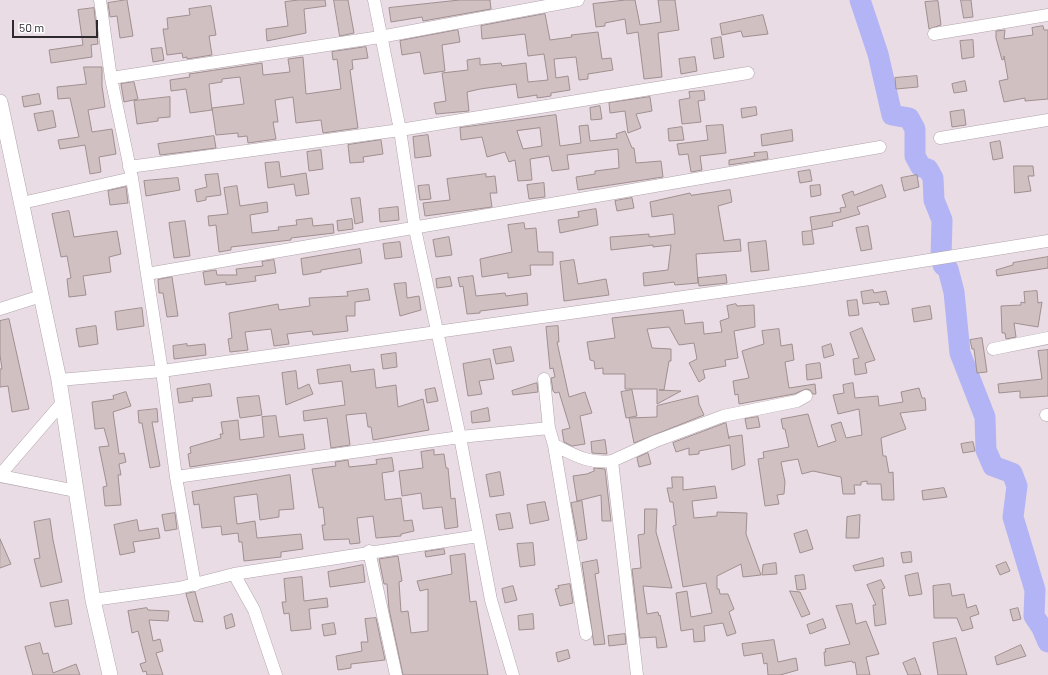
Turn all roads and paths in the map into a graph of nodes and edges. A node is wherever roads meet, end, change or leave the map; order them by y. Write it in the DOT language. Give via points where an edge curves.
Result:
graph roads {
  1 [pos="100,0"];
  2 [pos="374,0"];
  3 [pos="578,0"];
  4 [pos="1048,15"];
  5 [pos="934,34"];
  6 [pos="380,36"];
  7 [pos="748,73"];
  8 [pos="111,78"];
  9 [pos="1,110"];
  10 [pos="1048,120"];
  11 [pos="400,130"];
  12 [pos="940,138"];
  13 [pos="880,147"];
  14 [pos="130,172"];
  15 [pos="22,204"];
  16 [pos="415,229"];
  17 [pos="1048,241"];
  18 [pos="147,274"];
  19 [pos="41,296"];
  20 [pos="0,308"];
  21 [pos="437,331"];
  22 [pos="1048,338"];
  23 [pos="994,349"];
  24 [pos="162,371"];
  25 [pos="544,379"];
  26 [pos="59,380"];
  27 [pos="806,396"];
  28 [pos="62,403"];
  29 [pos="549,428"];
  30 [pos="460,437"];
  31 [pos="554,445"];
  32 [pos="612,461"];
  33 [pos="0,476"];
  34 [pos="176,478"];
  35 [pos="76,491"];
  36 [pos="478,536"];
  37 [pos="370,551"];
  38 [pos="234,574"];
  39 [pos="195,585"];
  40 [pos="92,600"];
  41 [pos="586,634"];
  42 [pos="110,675"];
  43 [pos="276,675"];
  44 [pos="396,675"];
  45 [pos="513,675"];
  46 [pos="637,675"];
  1 -- 8 [label="street"];
  2 -- 6 [label="street"];
  3 -- 6 [label="street"];
  4 -- 5 [label="street"];
  6 -- 8 [label="street"];
  6 -- 11 [label="street"];
  7 -- 11 [label="street"];
  8 -- 14 [label="street"];
  9 -- 15 [label="main road"];
  10 -- 12 [label="street"];
  11 -- 14 [label="street"];
  11 -- 16 [label="street"];
  13 -- 16 [label="street"];
  14 -- 15 [label="street"];
  14 -- 18 [label="street"];
  15 -- 19 [label="main road"];
  16 -- 18 [label="street"];
  16 -- 21 [label="street"];
  17 -- 21 [label="street" via="810,279"];
  18 -- 24 [label="street"];
  19 -- 20 [label="street"];
  19 -- 26 [label="main road"];
  21 -- 24 [label="street"];
  21 -- 30 [label="street"];
  22 -- 23 [label="street"];
  24 -- 26 [label="street"];
  24 -- 34 [label="street"];
  25 -- 29 [label="street"];
  26 -- 28 [label="main road"];
  27 -- 32 [label="street" via="797,401 723,416 656,441"];
  28 -- 33 [label="street"];
  28 -- 35 [label="main road"];
  29 -- 30 [label="street"];
  29 -- 31 [label="street"];
  30 -- 34 [label="street"];
  30 -- 36 [label="street"];
  31 -- 32 [label="street" via="587,460"];
  31 -- 41 [label="street"];
  32 -- 46 [label="street"];
  33 -- 35 [label="street"];
  34 -- 39 [label="street"];
  35 -- 40 [label="main road"];
  36 -- 37 [label="street"];
  36 -- 45 [label="street" via="491,600"];
  37 -- 38 [label="street"];
  37 -- 44 [label="street"];
  38 -- 39 [label="street"];
  38 -- 43 [label="street" via="254,610"];
  39 -- 40 [label="street"];
  40 -- 42 [label="main road"];
}
